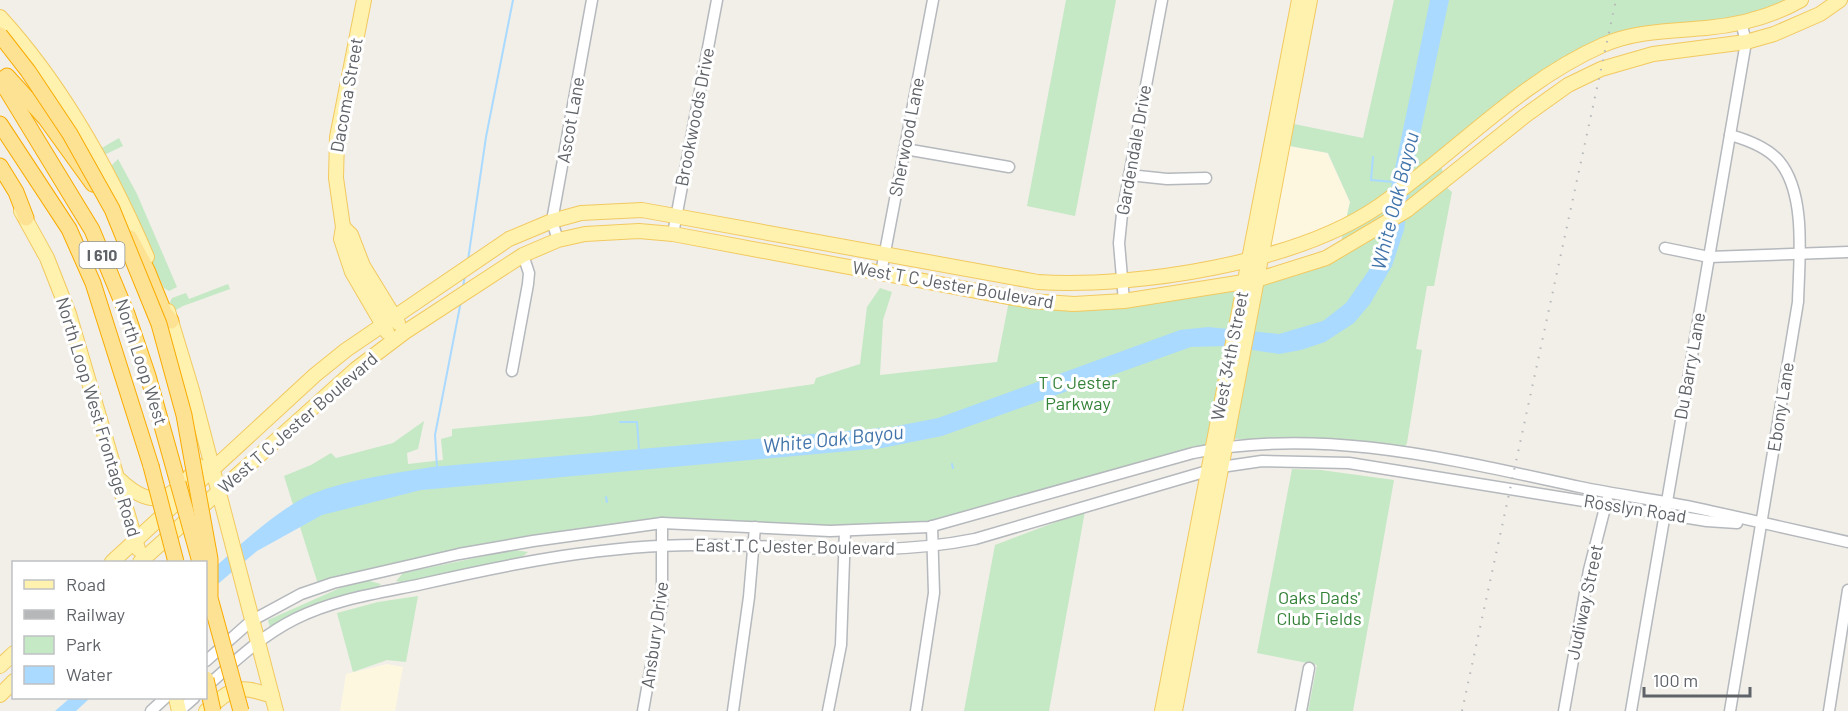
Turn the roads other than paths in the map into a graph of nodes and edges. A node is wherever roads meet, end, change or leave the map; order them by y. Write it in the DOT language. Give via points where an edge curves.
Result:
graph roads {
  1 [pos="364,0"];
  2 [pos="592,0"];
  3 [pos="717,0"];
  4 [pos="933,0"];
  5 [pos="1162,0"];
  6 [pos="1299,0"];
  7 [pos="1310,0"];
  8 [pos="1801,0"];
  9 [pos="1840,0"];
  10 [pos="0,17"];
  11 [pos="1741,22"];
  12 [pos="1649,33"];
  13 [pos="0,35"];
  14 [pos="1746,42"];
  15 [pos="1653,54"];
  16 [pos="0,69"];
  17 [pos="0,79"];
  18 [pos="1515,98"];
  19 [pos="1526,115"];
  20 [pos="0,124"];
  21 [pos="1730,135"];
  22 [pos="905,148"];
  23 [pos="0,166"];
  24 [pos="1009,168"];
  25 [pos="1129,175"];
  26 [pos="0,178"];
  27 [pos="1206,178"];
  28 [pos="676,215"];
  29 [pos="26,218"];
  30 [pos="552,221"];
  31 [pos="1345,227"];
  32 [pos="673,234"];
  33 [pos="558,240"];
  34 [pos="1353,243"];
  35 [pos="1665,248"];
  36 [pos="1848,252"];
  37 [pos="885,253"];
  38 [pos="1799,254"];
  39 [pos="523,255"];
  40 [pos="1709,257"];
  41 [pos="1254,258"];
  42 [pos="881,273"];
  43 [pos="1250,281"];
  44 [pos="1122,282"];
  45 [pos="1124,301"];
  46 [pos="171,321"];
  47 [pos="388,321"];
  48 [pos="405,332"];
  49 [pos="393,341"];
  50 [pos="512,371"];
  51 [pos="294,394"];
  52 [pos="308,410"];
  53 [pos="204,443"];
  54 [pos="1352,445"];
  55 [pos="1219,448"];
  56 [pos="1349,463"];
  57 [pos="1476,466"];
  58 [pos="1215,469"];
  59 [pos="212,472"];
  60 [pos="118,478"];
  61 [pos="1472,484"];
  62 [pos="1070,489"];
  63 [pos="1510,490"];
  64 [pos="219,493"];
  65 [pos="1607,498"];
  66 [pos="1664,508"];
  67 [pos="1074,509"];
  68 [pos="662,523"];
  69 [pos="1761,525"];
  70 [pos="755,526"];
  71 [pos="932,526"];
  72 [pos="845,531"];
  73 [pos="136,541"];
  74 [pos="532,541"];
  75 [pos="1848,542"];
  76 [pos="663,546"];
  77 [pos="754,546"];
  78 [pos="935,547"];
  79 [pos="845,551"];
  80 [pos="535,560"];
  81 [pos="113,561"];
  82 [pos="141,561"];
  83 [pos="142,561"];
  84 [pos="176,561"];
  85 [pos="200,561"];
  86 [pos="385,571"];
  87 [pos="207,584"];
  88 [pos="1192,588"];
  89 [pos="1848,590"];
  90 [pos="389,591"];
  91 [pos="210,598"];
  92 [pos="250,616"];
  93 [pos="257,642"];
  94 [pos="12,655"];
  95 [pos="207,660"];
  96 [pos="0,666"];
  97 [pos="1309,668"];
  98 [pos="12,683"];
  99 [pos="207,684"];
  100 [pos="207,686"];
  101 [pos="0,694"];
  102 [pos="272,696"];
  103 [pos="164,699"];
  104 [pos="193,699"];
  105 [pos="151,711"];
  106 [pos="179,711"];
  107 [pos="206,711"];
  108 [pos="213,711"];
  109 [pos="241,711"];
  110 [pos="276,711"];
  111 [pos="643,711"];
  112 [pos="733,711"];
  113 [pos="828,711"];
  114 [pos="916,711"];
  115 [pos="1162,711"];
  116 [pos="1175,711"];
  117 [pos="1300,711"];
  118 [pos="1564,711"];
  119 [pos="1631,711"];
  120 [pos="1730,711"];
  121 [pos="1829,711"];
  1 -- 47 [label="main road, Dacoma Street" via="338,136 336,178 343,227 351,235"];
  2 -- 30 [label="street, Ascot Lane"];
  3 -- 28 [label="street, Brookwoods Drive"];
  4 -- 22 [label="street, Sherwood Lane"];
  5 -- 25 [label="street, Gardendale Drive"];
  6 -- 41 [label="main road, West 34th Street"];
  7 -- 41 [label="main road, West 34th Street"];
  8 -- 11 [label="main road, West T C Jester Boulevard"];
  9 -- 14 [label="main road, West T C Jester Boulevard" via="1798,25"];
  10 -- 46 [label="main road" via="45,74 92,146 135,229"];
  11 -- 12 [label="main road, West T C Jester Boulevard"];
  11 -- 14 [label="street, Du Barry Lane"];
  12 -- 15 [label="main road"];
  12 -- 18 [label="main road, West T C Jester Boulevard" via="1606,44 1577,57"];
  13 -- 91 [label="highway, bridge" via="70,134 112,209 159,324 184,416 210,559"];
  14 -- 15 [label="main road, West T C Jester Boulevard"];
  14 -- 21 [label="street, Du Barry Lane"];
  15 -- 19 [label="main road, West T C Jester Boulevard" via="1600,69"];
  16 -- 46 [label="highway" via="46,119 118,216"];
  17 -- 85 [label="highway, North Loop West / I 610, bridge" via="92,230 127,314"];
  18 -- 19 [label="main road"];
  18 -- 31 [label="main road, West T C Jester Boulevard" via="1379,207"];
  19 -- 34 [label="main road, West T C Jester Boulevard" via="1425,196"];
  20 -- 84 [label="highway, North Loop West / I 610, bridge" via="69,229 93,283 151,466"];
  21 -- 38 [label="street, Ebony Lane" via="1764,148 1791,178"];
  21 -- 40 [label="street, Du Barry Lane"];
  22 -- 24 [label="street"];
  22 -- 37 [label="street, Sherwood Lane"];
  23 -- 29 [label="highway"];
  25 -- 27 [label="street"];
  25 -- 44 [label="street, Gardendale Drive" via="1119,243"];
  26 -- 29 [label="main road, North Loop West Frontage Road"];
  28 -- 30 [label="main road, West T C Jester Boulevard" via="611,210"];
  28 -- 32 [label="street, Brookwoods Drive"];
  28 -- 37 [label="main road, West T C Jester Boulevard"];
  29 -- 60 [label="main road, North Loop West Frontage Road" via="69,314"];
  30 -- 33 [label="street, Ascot Lane"];
  30 -- 47 [label="main road, West T C Jester Boulevard" via="509,239"];
  31 -- 34 [label="main road"];
  31 -- 41 [label="main road, West T C Jester Boulevard" via="1297,248"];
  32 -- 33 [label="main road, West T C Jester Boulevard" via="594,233"];
  32 -- 42 [label="main road, West T C Jester Boulevard"];
  33 -- 39 [label="main road, West T C Jester Boulevard"];
  34 -- 43 [label="main road, West T C Jester Boulevard" via="1326,258"];
  35 -- 40 [label="street"];
  36 -- 38 [label="street"];
  37 -- 42 [label="street, Sherwood Lane"];
  37 -- 44 [label="main road, West T C Jester Boulevard" via="1038,282"];
  38 -- 40 [label="street"];
  38 -- 69 [label="street, Ebony Lane" via="1798,302"];
  39 -- 48 [label="main road, West T C Jester Boulevard"];
  39 -- 50 [label="street" via="528,285"];
  40 -- 66 [label="street, Du Barry Lane"];
  41 -- 43 [label="main road, West 34th Street"];
  41 -- 44 [label="main road, West T C Jester Boulevard"];
  42 -- 45 [label="main road, West T C Jester Boulevard" via="1030,301"];
  43 -- 45 [label="main road, West T C Jester Boulevard"];
  43 -- 55 [label="main road, West 34th Street"];
  44 -- 45 [label="street, Gardendale Drive"];
  46 -- 53 [label="main road"];
  47 -- 48 [label="main road, Dacoma Street"];
  47 -- 49 [label="main road, Dacoma Street"];
  47 -- 51 [label="main road, West T C Jester Boulevard"];
  48 -- 49 [label="main road, West T C Jester Boulevard"];
  49 -- 52 [label="main road, West T C Jester Boulevard"];
  51 -- 52 [label="main road"];
  51 -- 59 [label="main road, West T C Jester Boulevard"];
  52 -- 64 [label="main road, West T C Jester Boulevard"];
  53 -- 59 [label="main road"];
  53 -- 60 [label="main road" via="200,465 164,498 151,500 136,495"];
  54 -- 55 [label="street" via="1294,442"];
  54 -- 56 [label="street"];
  54 -- 57 [label="street"];
  55 -- 58 [label="main road, West 34th Street"];
  55 -- 62 [label="street, East T C Jester Boulevard"];
  56 -- 58 [label="street, East T C Jester Boulevard" via="1281,461"];
  56 -- 61 [label="street, East T C Jester Boulevard"];
  57 -- 61 [label="street"];
  57 -- 65 [label="street, Rosslyn Road"];
  58 -- 67 [label="street, East T C Jester Boulevard"];
  58 -- 88 [label="main road, West 34th Street"];
  59 -- 64 [label="main road"];
  59 -- 73 [label="main road, West T C Jester Boulevard"];
  60 -- 73 [label="main road, North Loop West Frontage Road"];
  61 -- 63 [label="street, East T C Jester Boulevard"];
  62 -- 67 [label="street"];
  62 -- 71 [label="street, East T C Jester Boulevard"];
  63 -- 65 [label="street, Rosslyn Road"];
  64 -- 83 [label="main road, West T C Jester Boulevard"];
  64 -- 92 [label="main road"];
  65 -- 66 [label="street, Rosslyn Road"];
  65 -- 118 [label="street, Judiway Street" via="1589,570"];
  66 -- 69 [label="street, Rosslyn Road" via="1710,511"];
  66 -- 119 [label="street, Du Barry Lane"];
  67 -- 78 [label="street, East T C Jester Boulevard"];
  68 -- 70 [label="street, East T C Jester Boulevard"];
  68 -- 74 [label="street, East T C Jester Boulevard"];
  68 -- 76 [label="street, Ansbury Drive"];
  69 -- 75 [label="street, Rosslyn Road"];
  69 -- 120 [label="street, Ebony Lane"];
  70 -- 72 [label="street, East T C Jester Boulevard"];
  70 -- 77 [label="street"];
  71 -- 72 [label="street, East T C Jester Boulevard"];
  71 -- 78 [label="street"];
  72 -- 79 [label="street"];
  73 -- 81 [label="main road, West T C Jester Boulevard"];
  73 -- 82 [label="main road, North Loop West Frontage Road"];
  74 -- 80 [label="street"];
  74 -- 86 [label="street, East T C Jester Boulevard"];
  76 -- 77 [label="street, East T C Jester Boulevard"];
  76 -- 80 [label="street, East T C Jester Boulevard"];
  76 -- 111 [label="street, Ansbury Drive" via="662,604"];
  77 -- 79 [label="street, East T C Jester Boulevard"];
  77 -- 112 [label="street"];
  78 -- 79 [label="street, East T C Jester Boulevard"];
  78 -- 114 [label="street" via="931,630"];
  79 -- 113 [label="street" via="841,645"];
  80 -- 90 [label="street, East T C Jester Boulevard"];
  86 -- 90 [label="street"];
  86 -- 92 [label="street, East T C Jester Boulevard" via="312,590"];
  87 -- 91 [label="highway, bridge"];
  88 -- 115 [label="main road, West 34th Street"];
  88 -- 116 [label="main road, West 34th Street"];
  89 -- 121 [label="street"];
  90 -- 93 [label="street, East T C Jester Boulevard" via="309,612"];
  91 -- 109 [label="highway, bridge"];
  92 -- 93 [label="main road"];
  92 -- 95 [label="street, East T C Jester Boulevard"];
  93 -- 100 [label="street, East T C Jester Boulevard"];
  93 -- 102 [label="main road"];
  94 -- 96 [label="main road"];
  97 -- 117 [label="street"];
  98 -- 101 [label="main road"];
  99 -- 108 [label="highway, bridge"];
  102 -- 107 [label="main road" via="239,688 229,691"];
  102 -- 110 [label="main road"];
  103 -- 105 [label="street"];
  104 -- 106 [label="street"];
}
